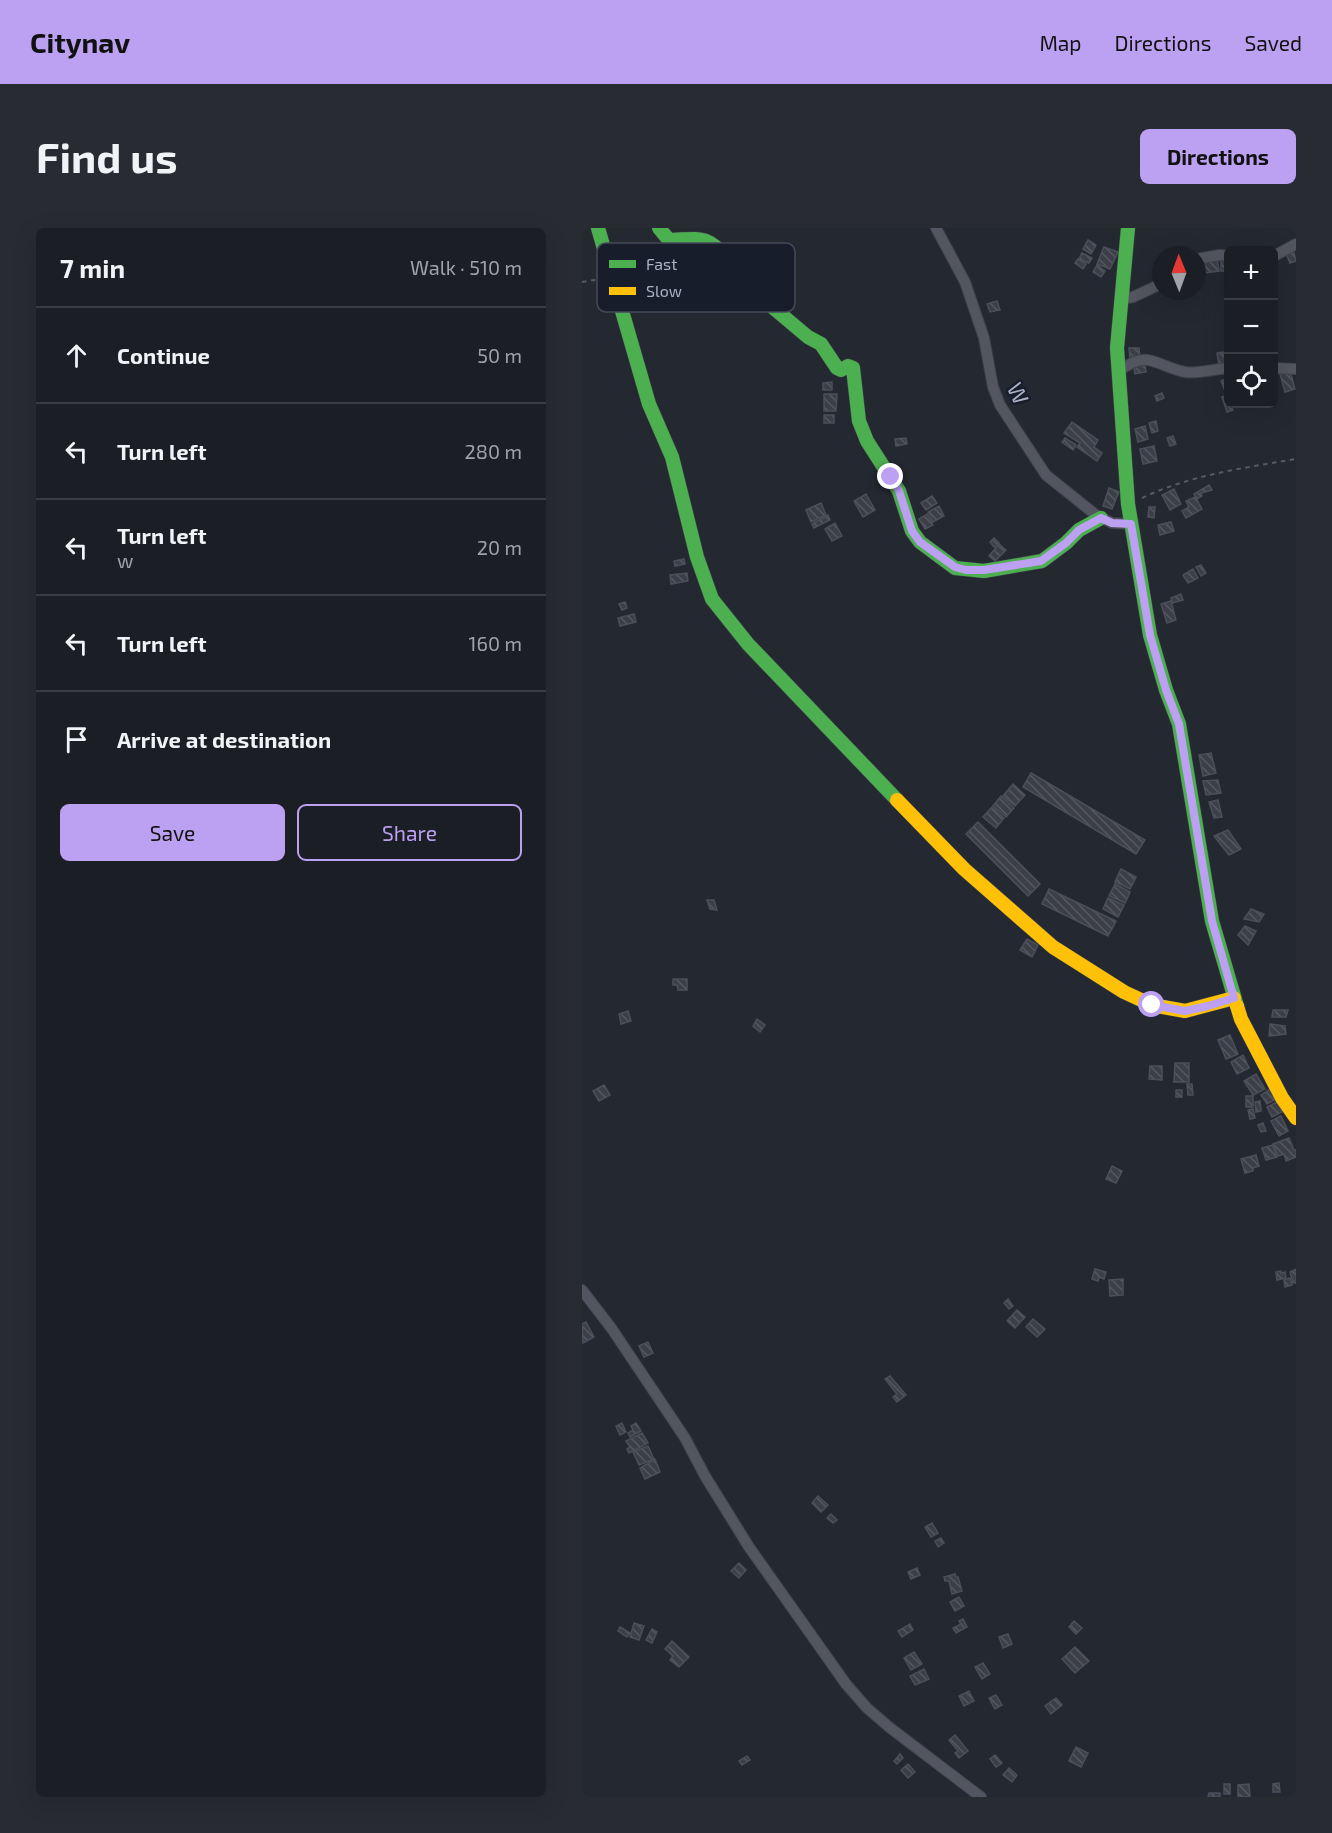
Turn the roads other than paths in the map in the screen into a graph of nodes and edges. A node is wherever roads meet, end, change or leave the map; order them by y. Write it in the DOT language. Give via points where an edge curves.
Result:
graph roads {
  1 [pos="598,228"];
  2 [pos="659,228"];
  3 [pos="936,228"];
  4 [pos="1128,228"];
  5 [pos="602,243"];
  6 [pos="712,243"];
  7 [pos="1296,244"];
  8 [pos="1278,254"];
  9 [pos="1224,256"];
  10 [pos="1206,257"];
  11 [pos="1152,288"];
  12 [pos="1121,299"];
  13 [pos="621,312"];
  14 [pos="778,312"];
  15 [pos="1224,368"];
  16 [pos="1278,368"];
  17 [pos="1296,369"];
  18 [pos="1119,372"];
  19 [pos="1101,518"];
  20 [pos="1131,524"];
  21 [pos="1234,998"];
  22 [pos="1296,1118"];
  23 [pos="582,1290"];
  24 [pos="981,1797"];
  1 -- 5 [label="street"];
  2 -- 6 [label="street" via="669,240 705,239"];
  3 -- 19 [label="street, W" via="965,282 1000,405 1046,475"];
  4 -- 12 [label="street"];
  7 -- 8 [label="street"];
  9 -- 10 [label="street"];
  11 -- 12 [label="street"];
  12 -- 18 [label="street"];
  13 -- 21 [label="street" via="649,404 672,458 712,599 748,644 964,869 1053,947 1152,1005 1185,1011"];
  14 -- 19 [label="street" via="821,344 837,368 853,368 859,421 899,491 912,531 920,542 955,567 984,570 1041,561 1079,530"];
  15 -- 18 [label="street" via="1187,372 1146,359 1131,362"];
  16 -- 17 [label="street"];
  18 -- 20 [label="street"];
  19 -- 20 [label="street, W"];
  20 -- 21 [label="street" via="1150,635 1179,724 1212,921"];
  21 -- 22 [label="street" via="1241,1019"];
  23 -- 24 [label="street" via="684,1437 749,1547 846,1684 867,1708"];
}
